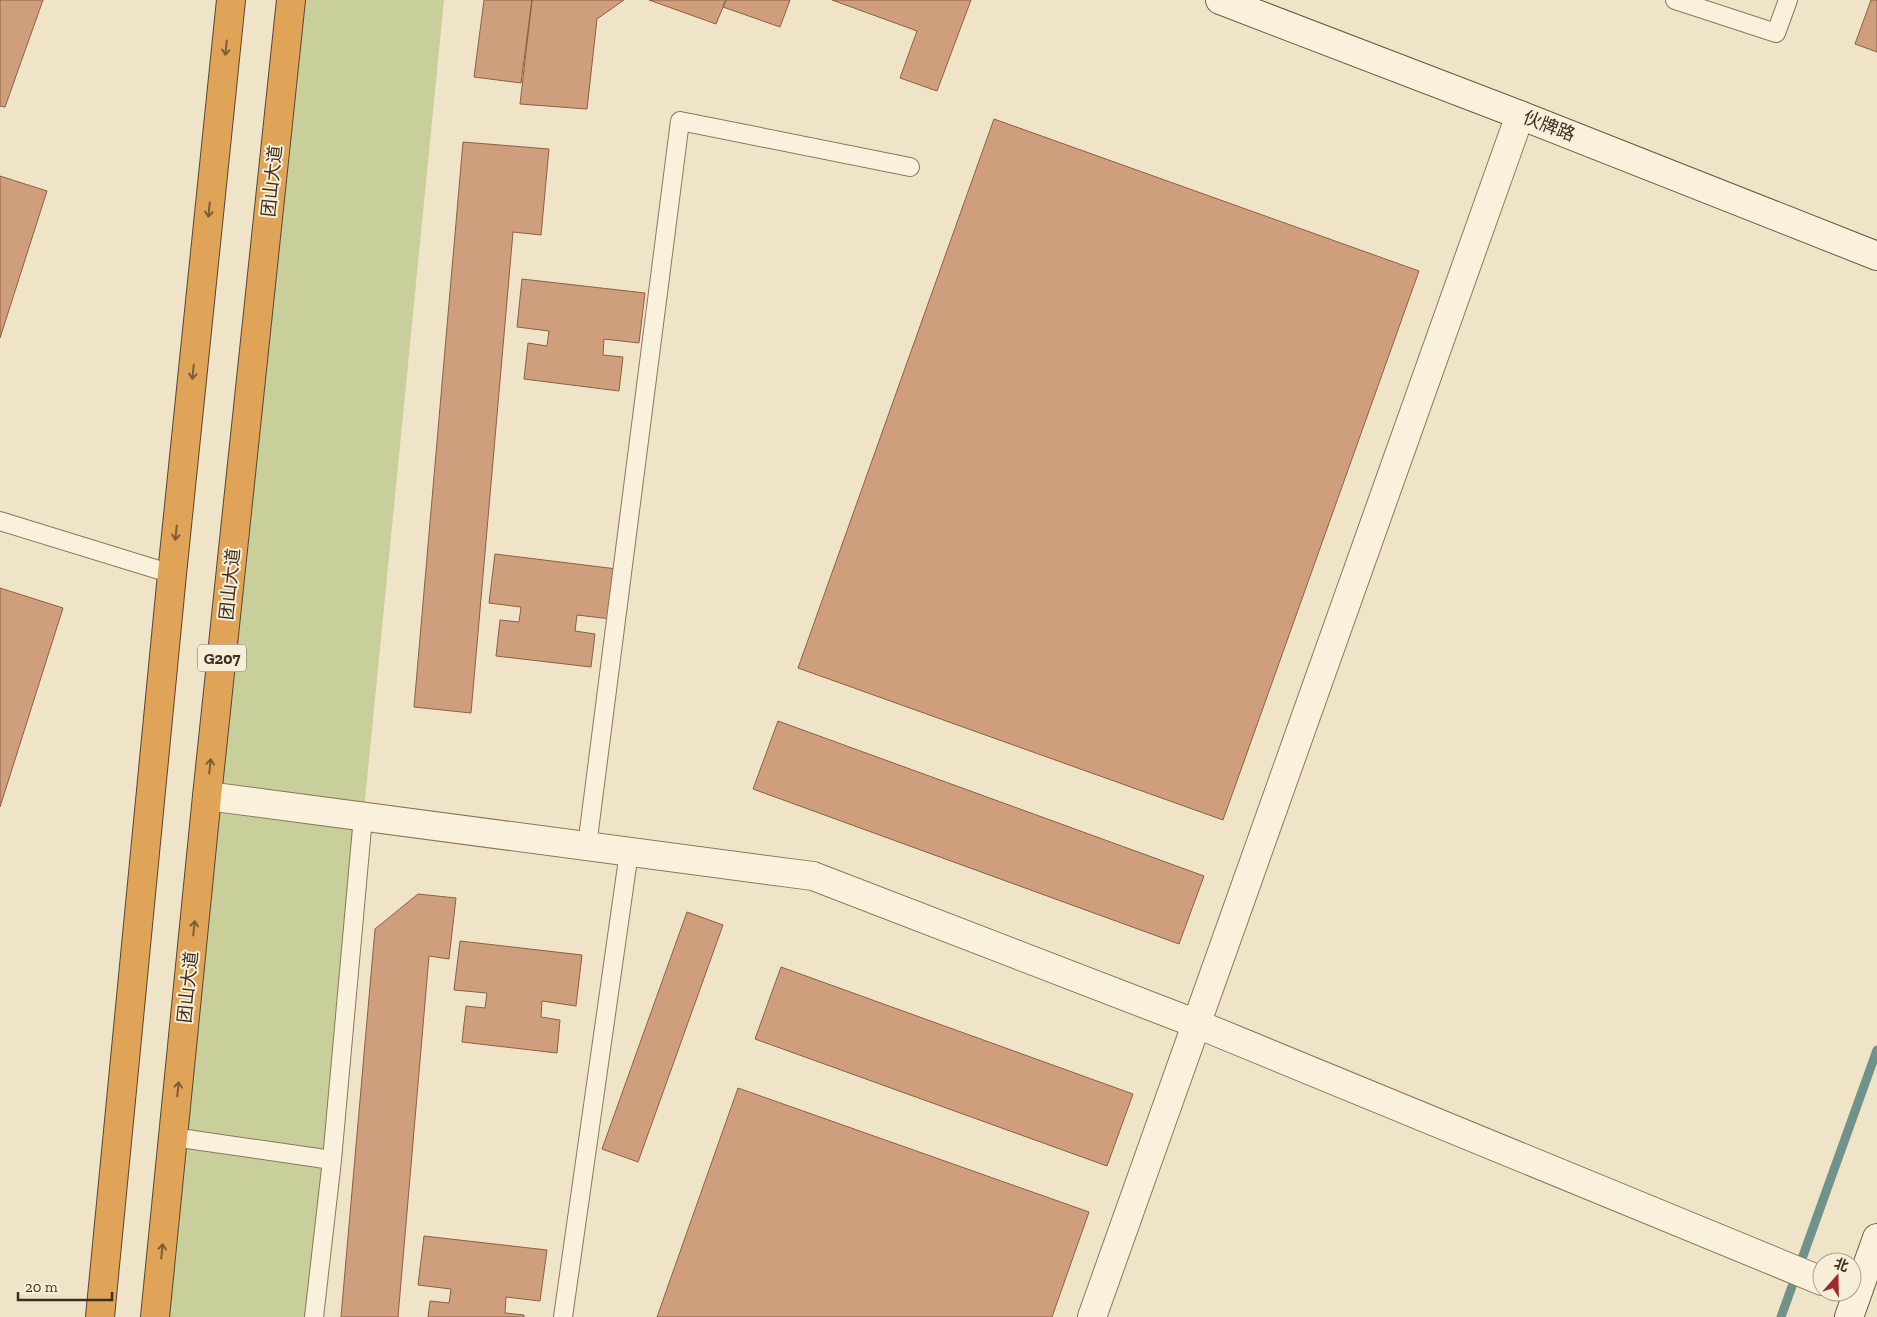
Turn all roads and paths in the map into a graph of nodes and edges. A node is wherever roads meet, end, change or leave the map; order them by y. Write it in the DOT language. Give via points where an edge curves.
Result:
graph roads {
  1 [pos="231,0"];
  2 [pos="291,0"];
  3 [pos="1220,0"];
  4 [pos="1675,0"];
  5 [pos="1788,0"];
  6 [pos="1520,115"];
  7 [pos="910,167"];
  8 [pos="1877,256"];
  9 [pos="0,521"];
  10 [pos="172,574"];
  11 [pos="207,796"];
  12 [pos="363,817"];
  13 [pos="587,846"];
  14 [pos="629,852"];
  15 [pos="1196,1024"];
  16 [pos="173,1137"];
  17 [pos="332,1160"];
  18 [pos="1877,1238"];
  19 [pos="1862,1274"];
  20 [pos="1812,1277"];
  21 [pos="100,1317"];
  22 [pos="155,1317"];
  23 [pos="314,1317"];
  24 [pos="563,1317"];
  25 [pos="1092,1317"];
  1 -- 10 [label="highway, one-way"];
  11 -- 2 [label="highway, 团山大道 / G207, one-way"];
  3 -- 6 [label="street, 伙牌路"];
  4 -- 5 [label="lane" via="1776,33"];
  6 -- 8 [label="street, 伙牌路"];
  6 -- 15 [label="street"];
  7 -- 13 [label="lane" via="680,121"];
  9 -- 10 [label="lane"];
  10 -- 21 [label="highway"];
  11 -- 12 [label="street"];
  16 -- 11 [label="highway, 团山大道 / G207, one-way"];
  12 -- 13 [label="street"];
  12 -- 17 [label="lane"];
  13 -- 14 [label="street"];
  14 -- 15 [label="street" via="813,876"];
  14 -- 24 [label="lane"];
  15 -- 20 [label="street"];
  15 -- 25 [label="street"];
  16 -- 17 [label="lane"];
  22 -- 16 [label="highway, 团山大道 / G207, one-way"];
  17 -- 23 [label="lane"];
  18 -- 19 [label="street"];
}
